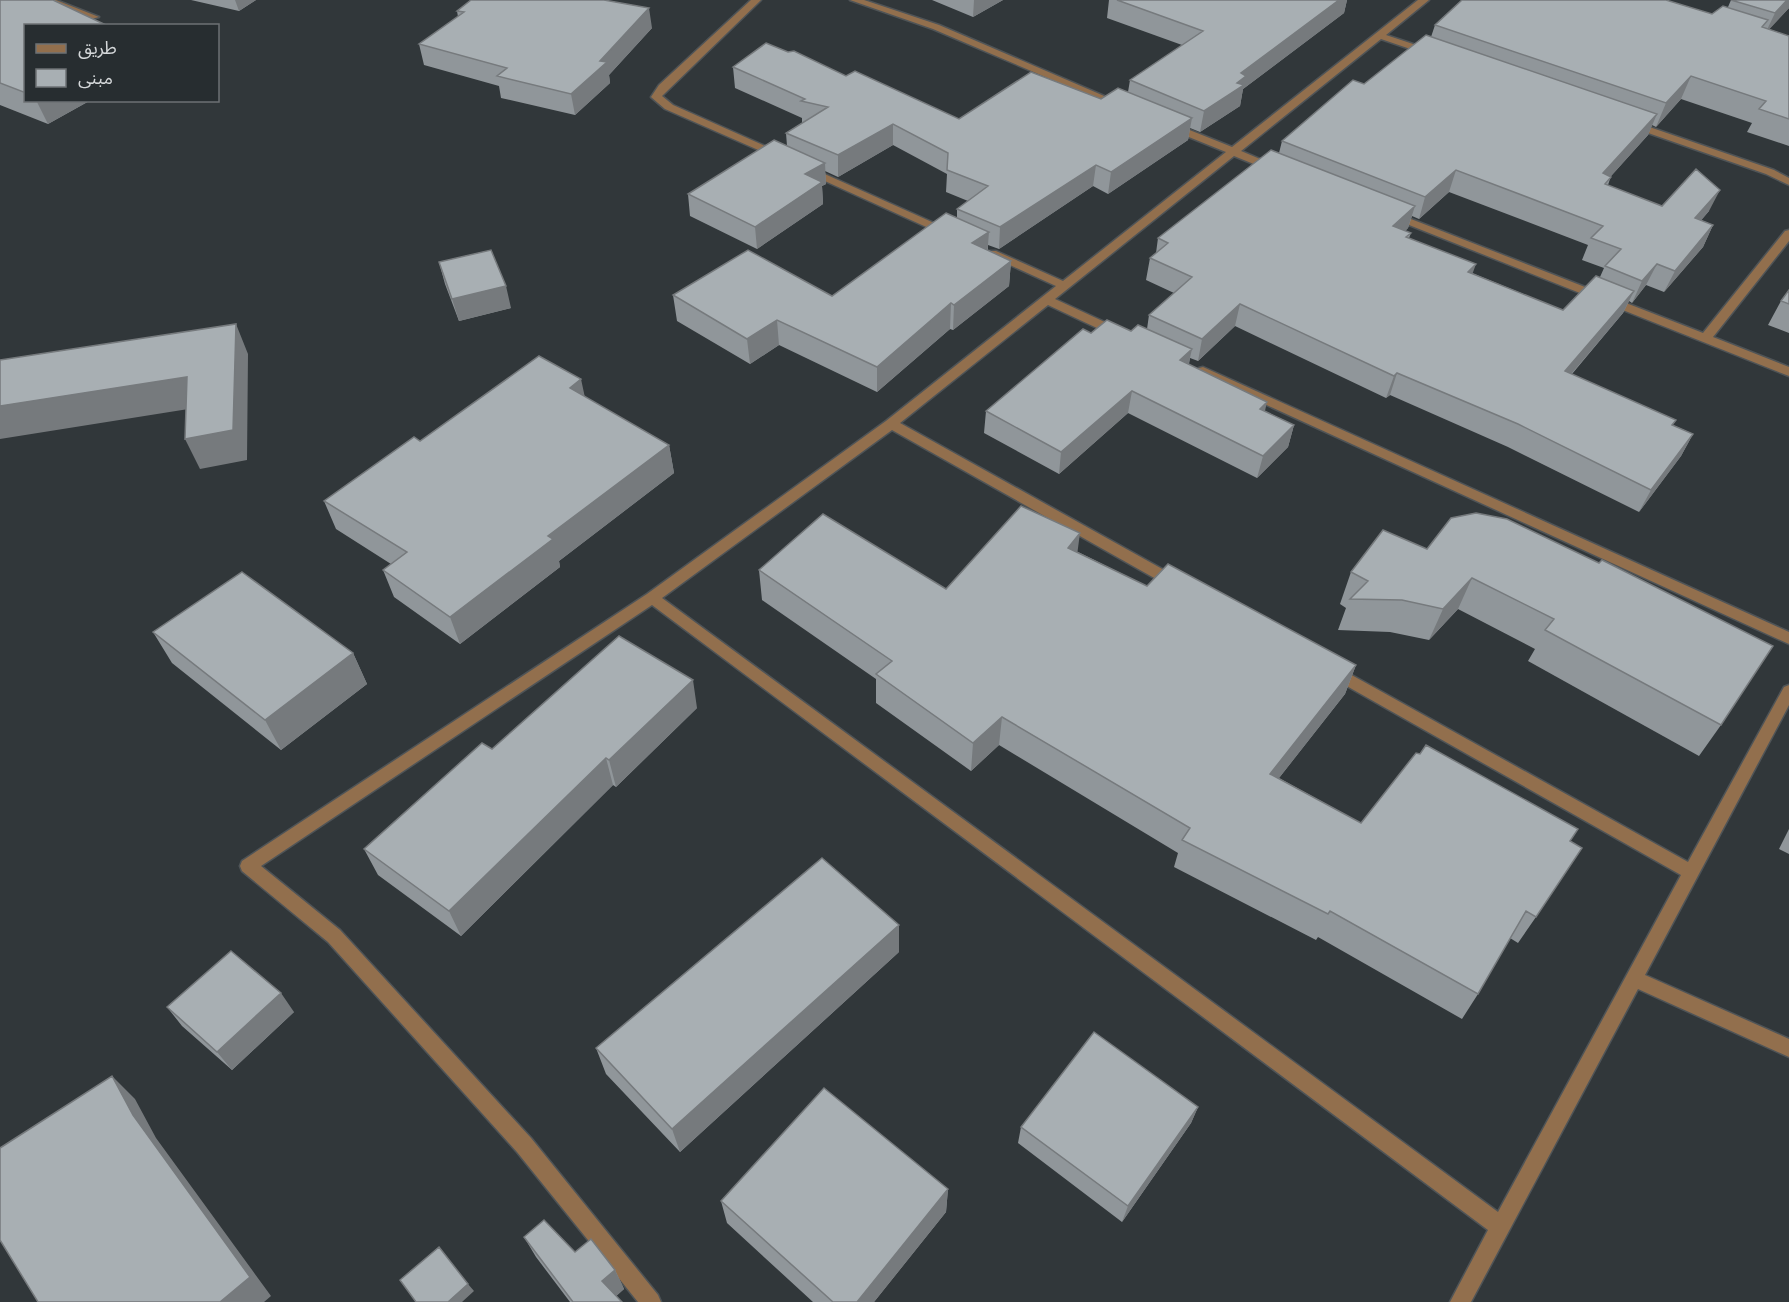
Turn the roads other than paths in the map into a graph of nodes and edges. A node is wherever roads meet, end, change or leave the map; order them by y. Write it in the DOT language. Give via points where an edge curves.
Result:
graph roads {
  1 [pos="47,0"];
  2 [pos="756,0"];
  3 [pos="855,0"];
  4 [pos="1424,0"];
  5 [pos="94,17"];
  6 [pos="1380,36"];
  7 [pos="1436,55"];
  8 [pos="1134,111"];
  9 [pos="1625,121"];
  10 [pos="1167,125"];
  11 [pos="1233,152"];
  12 [pos="1288,174"];
  13 [pos="1789,182"];
  14 [pos="1376,209"];
  15 [pos="1789,233"];
  16 [pos="958,238"];
  17 [pos="980,247"];
  18 [pos="1065,286"];
  19 [pos="1047,300"];
  20 [pos="1705,339"];
  21 [pos="1134,340"];
  22 [pos="1189,365"];
  23 [pos="1789,372"];
  24 [pos="891,424"];
  25 [pos="1193,593"];
  26 [pos="652,598"];
  27 [pos="1789,638"];
  28 [pos="1318,663"];
  29 [pos="1789,690"];
  30 [pos="1692,873"];
  31 [pos="1635,979"];
  32 [pos="1789,1048"];
  33 [pos="1501,1227"];
  34 [pos="651,1302"];
  35 [pos="1460,1302"];
  1 -- 5 [label="street"];
  2 -- 16 [label="street" via="656,98"];
  3 -- 8 [label="street" via="936,27"];
  4 -- 6 [label="street"];
  6 -- 7 [label="street"];
  6 -- 11 [label="street"];
  9 -- 13 [label="street"];
  10 -- 11 [label="street"];
  11 -- 12 [label="street"];
  11 -- 18 [label="street"];
  14 -- 20 [label="street"];
  15 -- 20 [label="street"];
  17 -- 18 [label="street"];
  18 -- 19 [label="street"];
  19 -- 21 [label="street"];
  19 -- 24 [label="street"];
  20 -- 23 [label="street"];
  22 -- 27 [label="street"];
  24 -- 25 [label="street"];
  24 -- 26 [label="street"];
  26 -- 33 [label="street"];
  26 -- 34 [label="street" via="248,866 334,936 524,1145"];
  28 -- 30 [label="street"];
  29 -- 30 [label="street"];
  30 -- 31 [label="street"];
  31 -- 32 [label="street"];
  31 -- 33 [label="street"];
  33 -- 35 [label="street"];
}
